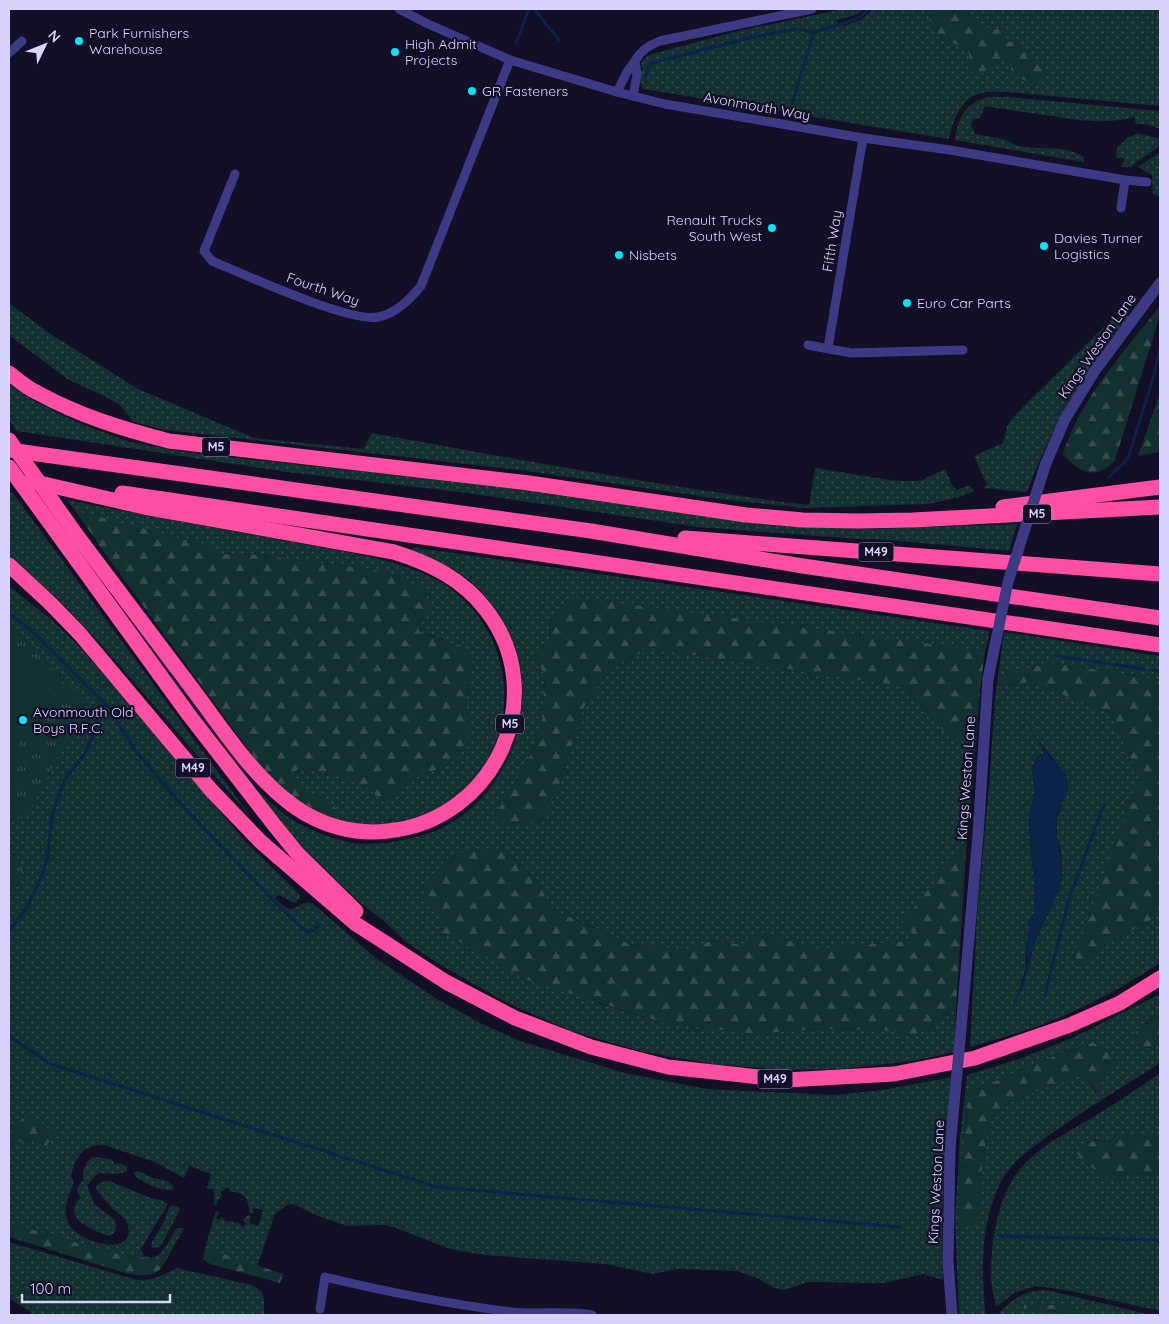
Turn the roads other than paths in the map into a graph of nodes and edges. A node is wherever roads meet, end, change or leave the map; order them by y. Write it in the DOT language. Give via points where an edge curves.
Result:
graph roads {
  1 [pos="399,9"];
  2 [pos="812,9"];
  3 [pos="22,41"];
  4 [pos="9,53"];
  5 [pos="510,60"];
  6 [pos="635,61"];
  7 [pos="618,92"];
  8 [pos="632,96"];
  9 [pos="863,138"];
  10 [pos="235,174"];
  11 [pos="1125,180"];
  12 [pos="1147,182"];
  13 [pos="1121,208"];
  14 [pos="1160,283"];
  15 [pos="808,345"];
  16 [pos="828,348"];
  17 [pos="963,350"];
  18 [pos="9,373"];
  19 [pos="9,440"];
  20 [pos="9,450"];
  21 [pos="10,473"];
  22 [pos="1160,487"];
  23 [pos="1160,507"];
  24 [pos="913,520"];
  25 [pos="591,530"];
  26 [pos="72,540"];
  27 [pos="9,565"];
  28 [pos="1160,574"];
  29 [pos="1160,618"];
  30 [pos="1160,645"];
  31 [pos="397,950"];
  32 [pos="1160,978"];
  33 [pos="320,1309"];
  34 [pos="515,1314"];
  35 [pos="592,1315"];
  36 [pos="952,1315"];
  1 -- 5 [label="street, Avonmouth Way"];
  2 -- 6 [label="street" via="660,41 643,50"];
  3 -- 4 [label="street"];
  5 -- 7 [label="street, Avonmouth Way"];
  5 -- 10 [label="street, Fourth Way" via="421,286 390,313 377,318 354,315 304,299 212,261 204,251"];
  6 -- 7 [label="street"];
  6 -- 8 [label="street" via="637,76"];
  7 -- 8 [label="street, Avonmouth Way"];
  8 -- 9 [label="street, Avonmouth Way"];
  9 -- 11 [label="street, Avonmouth Way"];
  9 -- 16 [label="street, Fifth Way"];
  11 -- 12 [label="street, Avonmouth Way"];
  11 -- 13 [label="street"];
  14 -- 36 [label="street, Kings Weston Lane, bridge" via="1094,372 1065,418 1046,463 1008,582 988,679 978,835 950,1148 948,1252"];
  15 -- 16 [label="street"];
  16 -- 17 [label="street" via="851,352"];
  18 -- 24 [label="highway, M5" via="72,411 121,429 169,441 547,485 746,515 802,520"];
  19 -- 26 [label="highway, M5, bridge"];
  20 -- 25 [label="highway, M5"];
  21 -- 26 [label="highway, M5, bridge"];
  21 -- 26 [label="highway, M5" via="144,507 394,552 432,566 465,587 486,609 503,636 512,666 514,696 509,729 499,756 470,795 426,823 377,832 345,829 316,819 290,803 261,776"];
  21 -- 30 [label="highway"];
  22 -- 24 [label="highway"];
  23 -- 24 [label="highway, M5"];
  25 -- 28 [label="highway, M49"];
  25 -- 29 [label="highway, M5" via="803,566"];
  26 -- 31 [label="highway, M5" via="189,715 275,826 336,893"];
  27 -- 31 [label="highway, M49" via="80,634 211,790 261,842 356,924"];
  31 -- 32 [label="highway, M49" via="446,982 514,1018 591,1047 668,1067 786,1080 894,1074 975,1058 1070,1025 1120,1002"];
  33 -- 34 [label="street" via="324,1277 403,1295"];
  34 -- 35 [label="street"];
}
